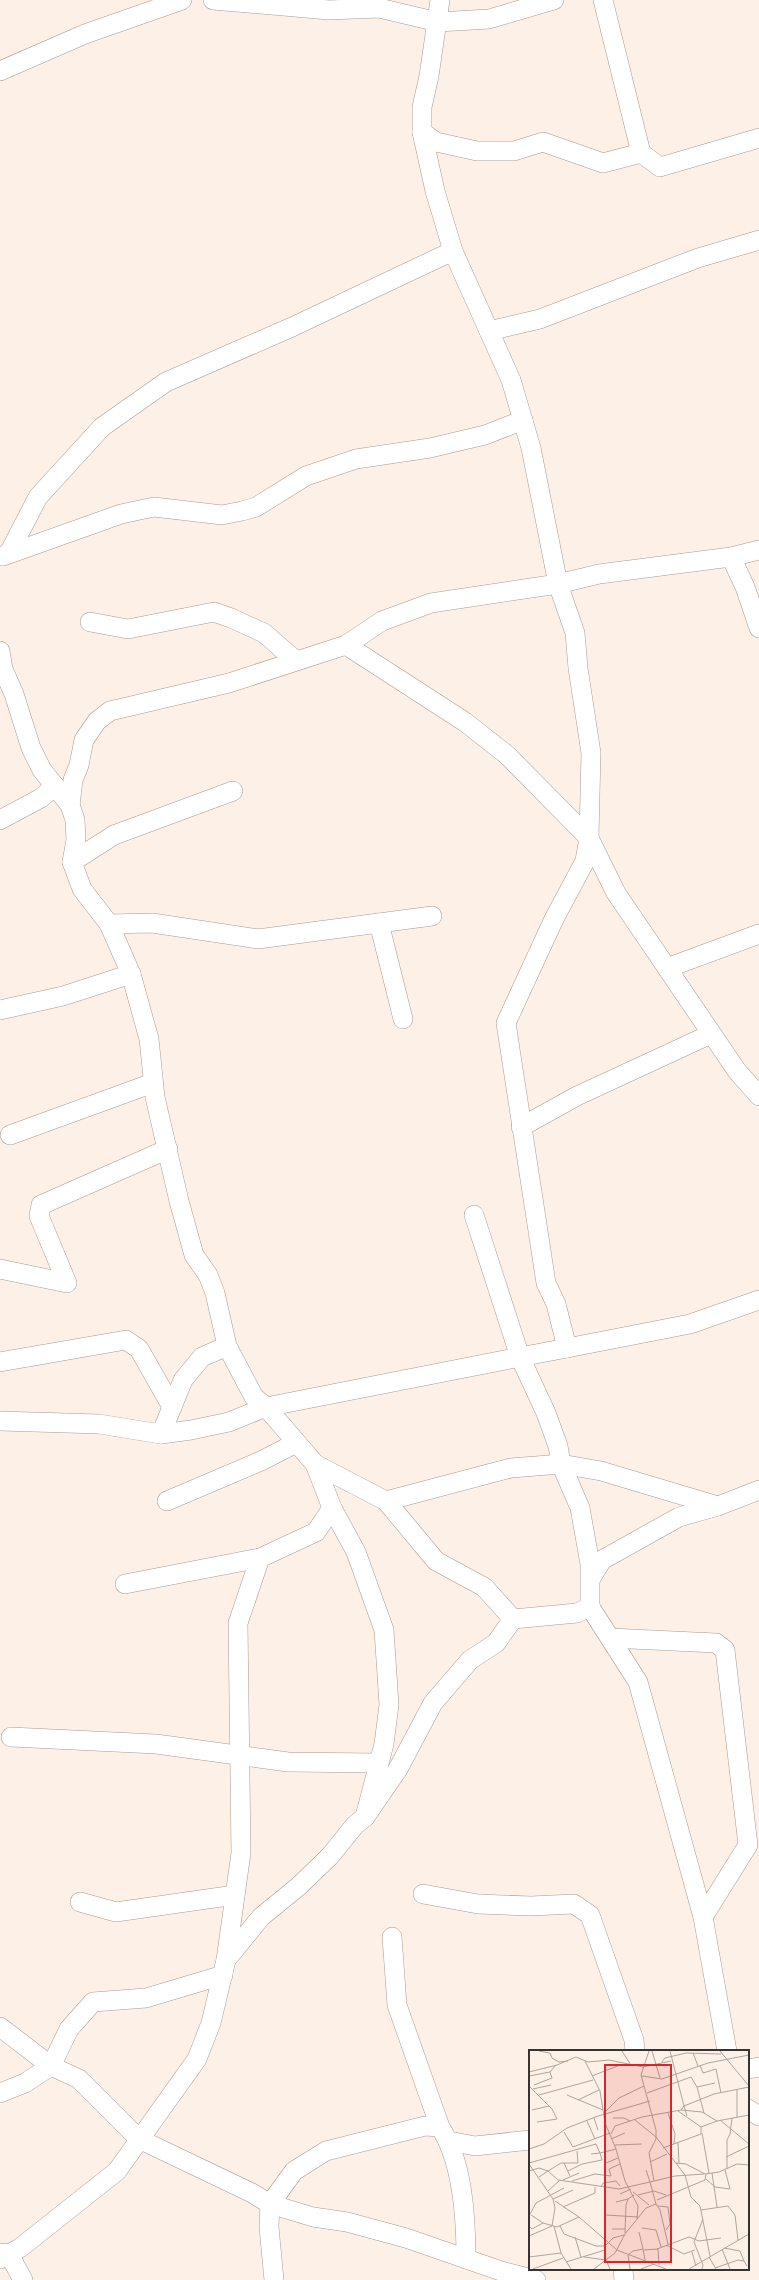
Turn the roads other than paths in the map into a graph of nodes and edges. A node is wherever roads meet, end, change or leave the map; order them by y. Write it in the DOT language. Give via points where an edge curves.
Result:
graph roads {
  1 [pos="182,0"];
  2 [pos="212,0"];
  3 [pos="440,0"];
  4 [pos="554,0"];
  5 [pos="603,0"];
  6 [pos="300,4"];
  7 [pos="438,22"];
  8 [pos="0,71"];
  9 [pos="422,132"];
  10 [pos="759,138"];
  11 [pos="640,153"];
  12 [pos="759,240"];
  13 [pos="453,251"];
  14 [pos="489,331"];
  15 [pos="523,420"];
  16 [pos="759,550"];
  17 [pos="5,556"];
  18 [pos="731,557"];
  19 [pos="558,584"];
  20 [pos="90,622"];
  21 [pos="759,628"];
  22 [pos="346,645"];
  23 [pos="0,651"];
  24 [pos="295,660"];
  25 [pos="55,786"];
  26 [pos="233,791"];
  27 [pos="70,805"];
  28 [pos="0,820"];
  29 [pos="589,838"];
  30 [pos="72,862"];
  31 [pos="432,916"];
  32 [pos="378,923"];
  33 [pos="109,924"];
  34 [pos="759,934"];
  35 [pos="667,968"];
  36 [pos="131,974"];
  37 [pos="0,1010"];
  38 [pos="403,1019"];
  39 [pos="711,1034"];
  40 [pos="153,1083"];
  41 [pos="759,1096"];
  42 [pos="521,1127"];
  43 [pos="10,1135"];
  44 [pos="168,1149"];
  45 [pos="474,1215"];
  46 [pos="0,1269"];
  47 [pos="759,1300"];
  48 [pos="227,1346"];
  49 [pos="567,1348"];
  50 [pos="520,1357"];
  51 [pos="0,1362"];
  52 [pos="172,1407"];
  53 [pos="266,1407"];
  54 [pos="0,1421"];
  55 [pos="161,1434"];
  56 [pos="296,1443"];
  57 [pos="314,1464"];
  58 [pos="561,1464"];
  59 [pos="759,1490"];
  60 [pos="167,1501"];
  61 [pos="386,1501"];
  62 [pos="718,1506"];
  63 [pos="332,1508"];
  64 [pos="260,1558"];
  65 [pos="591,1578"];
  66 [pos="125,1584"];
  67 [pos="590,1607"];
  68 [pos="513,1619"];
  69 [pos="610,1638"];
  70 [pos="11,1736"];
  71 [pos="240,1755"];
  72 [pos="377,1763"];
  73 [pos="365,1817"];
  74 [pos="423,1894"];
  75 [pos="235,1896"];
  76 [pos="80,1902"];
  77 [pos="703,1917"];
  78 [pos="392,1937"];
  79 [pos="224,1967"];
  80 [pos="0,2027"];
  81 [pos="635,2050"];
  82 [pos="727,2050"];
  83 [pos="51,2066"];
  84 [pos="759,2066"];
  85 [pos="749,2070"];
  86 [pos="0,2093"];
  87 [pos="749,2110"];
  88 [pos="759,2116"];
  89 [pos="445,2134"];
  90 [pos="140,2139"];
  91 [pos="529,2140"];
  92 [pos="270,2204"];
  93 [pos="3,2255"];
  94 [pos="466,2260"];
  95 [pos="623,2270"];
  96 [pos="23,2280"];
  97 [pos="274,2280"];
  98 [pos="536,2280"];
  99 [pos="624,2280"];
  1 -- 8 [label="street" via="85,34"];
  2 -- 6 [label="street"];
  3 -- 7 [label="street"];
  4 -- 7 [label="street" via="489,19"];
  5 -- 11 [label="street"];
  6 -- 7 [label="street" via="378,8"];
  7 -- 9 [label="street" via="422,107"];
  9 -- 11 [label="street" via="436,142 477,151 514,151 543,142 603,163"];
  9 -- 13 [label="street" via="435,191"];
  10 -- 11 [label="street" via="660,167"];
  12 -- 14 [label="street" via="698,258 540,319"];
  13 -- 14 [label="street"];
  13 -- 17 [label="street" via="292,327 166,382 102,427 38,497"];
  14 -- 15 [label="street" via="511,380"];
  15 -- 17 [label="street" via="485,435 430,448 356,459 306,476 256,507 242,511 222,515 154,507 121,514"];
  15 -- 19 [label="street"];
  16 -- 18 [label="street"];
  18 -- 19 [label="street" via="599,574"];
  18 -- 21 [label="street" via="745,587"];
  19 -- 22 [label="street" via="431,603 382,621"];
  19 -- 29 [label="street" via="575,633 591,753"];
  20 -- 24 [label="street" via="128,629 214,612 264,633"];
  22 -- 24 [label="street"];
  22 -- 29 [label="street" via="465,722 507,755"];
  23 -- 25 [label="street" via="3,669 14,694 31,748 42,770"];
  24 -- 27 [label="street" via="230,683 110,711 97,721 84,740 73,780"];
  25 -- 27 [label="street"];
  25 -- 28 [label="street" via="41,798"];
  26 -- 30 [label="street" via="114,835"];
  27 -- 30 [label="street" via="77,830"];
  29 -- 35 [label="street" via="616,893"];
  29 -- 42 [label="street" via="585,861 554,919 506,1023"];
  30 -- 33 [label="street" via="82,889"];
  31 -- 32 [label="street"];
  32 -- 33 [label="street" via="258,939 152,923"];
  32 -- 38 [label="street"];
  33 -- 36 [label="street"];
  34 -- 35 [label="street"];
  35 -- 39 [label="street"];
  36 -- 37 [label="street" via="63,996"];
  36 -- 40 [label="street" via="149,1039"];
  39 -- 41 [label="street" via="737,1071"];
  39 -- 42 [label="street" via="577,1096"];
  40 -- 43 [label="street"];
  40 -- 44 [label="street"];
  42 -- 49 [label="street" via="546,1283 556,1304"];
  44 -- 46 [label="street" via="41,1205 39,1216 67,1283"];
  44 -- 48 [label="street" via="194,1255 208,1275 215,1293"];
  45 -- 50 [label="street"];
  47 -- 49 [label="street" via="690,1324"];
  48 -- 52 [label="street" via="202,1357 183,1380"];
  48 -- 53 [label="street" via="254,1397"];
  49 -- 50 [label="street"];
  50 -- 53 [label="street"];
  50 -- 58 [label="street" via="546,1413 558,1446"];
  51 -- 52 [label="street" via="126,1340 139,1350"];
  52 -- 55 [label="street"];
  53 -- 55 [label="street" via="229,1422"];
  53 -- 56 [label="street"];
  54 -- 55 [label="street" via="99,1424"];
  56 -- 57 [label="street"];
  56 -- 60 [label="street" via="261,1461"];
  57 -- 61 [label="street"];
  57 -- 63 [label="street"];
  58 -- 61 [label="street" via="512,1468"];
  58 -- 62 [label="street" via="601,1471"];
  58 -- 65 [label="street" via="580,1508"];
  59 -- 62 [label="street"];
  61 -- 68 [label="street" via="436,1561 484,1588"];
  62 -- 65 [label="street" via="679,1517 639,1538 602,1560"];
  63 -- 64 [label="street" via="316,1532"];
  63 -- 72 [label="street" via="356,1552 384,1630 389,1705 384,1744"];
  64 -- 66 [label="street"];
  64 -- 71 [label="street" via="238,1623"];
  65 -- 67 [label="street"];
  67 -- 68 [label="street" via="577,1613"];
  67 -- 69 [label="street"];
  68 -- 73 [label="street" via="496,1643 470,1660 433,1702 398,1769"];
  69 -- 77 [label="street" via="638,1682"];
  69 -- 77 [label="street" via="716,1643 725,1650 748,1845"];
  70 -- 71 [label="street" via="156,1744"];
  71 -- 72 [label="street" via="288,1762"];
  71 -- 75 [label="street" via="241,1853"];
  72 -- 73 [label="street"];
  73 -- 79 [label="street" via="299,1886 261,1917"];
  74 -- 81 [label="street" via="478,1904 574,1904 590,1915 634,2040"];
  75 -- 76 [label="street" via="116,1912"];
  75 -- 79 [label="street"];
  77 -- 82 [label="street"];
  78 -- 89 [label="street" via="397,2006"];
  79 -- 83 [label="street" via="146,1998 94,2002 69,2028"];
  79 -- 90 [label="street" via="211,2023 196,2060"];
  80 -- 83 [label="street"];
  83 -- 86 [label="street"];
  83 -- 90 [label="street" via="78,2079"];
  84 -- 85 [label="street"];
  87 -- 88 [label="street"];
  89 -- 91 [label="street" via="476,2146"];
  89 -- 92 [label="street" via="418,2127 384,2138 326,2151 294,2171"];
  89 -- 94 [label="street" via="462,2195"];
  90 -- 92 [label="street"];
  90 -- 93 [label="street" via="117,2171 20,2248"];
  92 -- 94 [label="street" via="406,2238"];
  92 -- 97 [label="street" via="268,2227"];
  93 -- 96 [label="street"];
  94 -- 98 [label="street"];
  95 -- 99 [label="street"];
}
